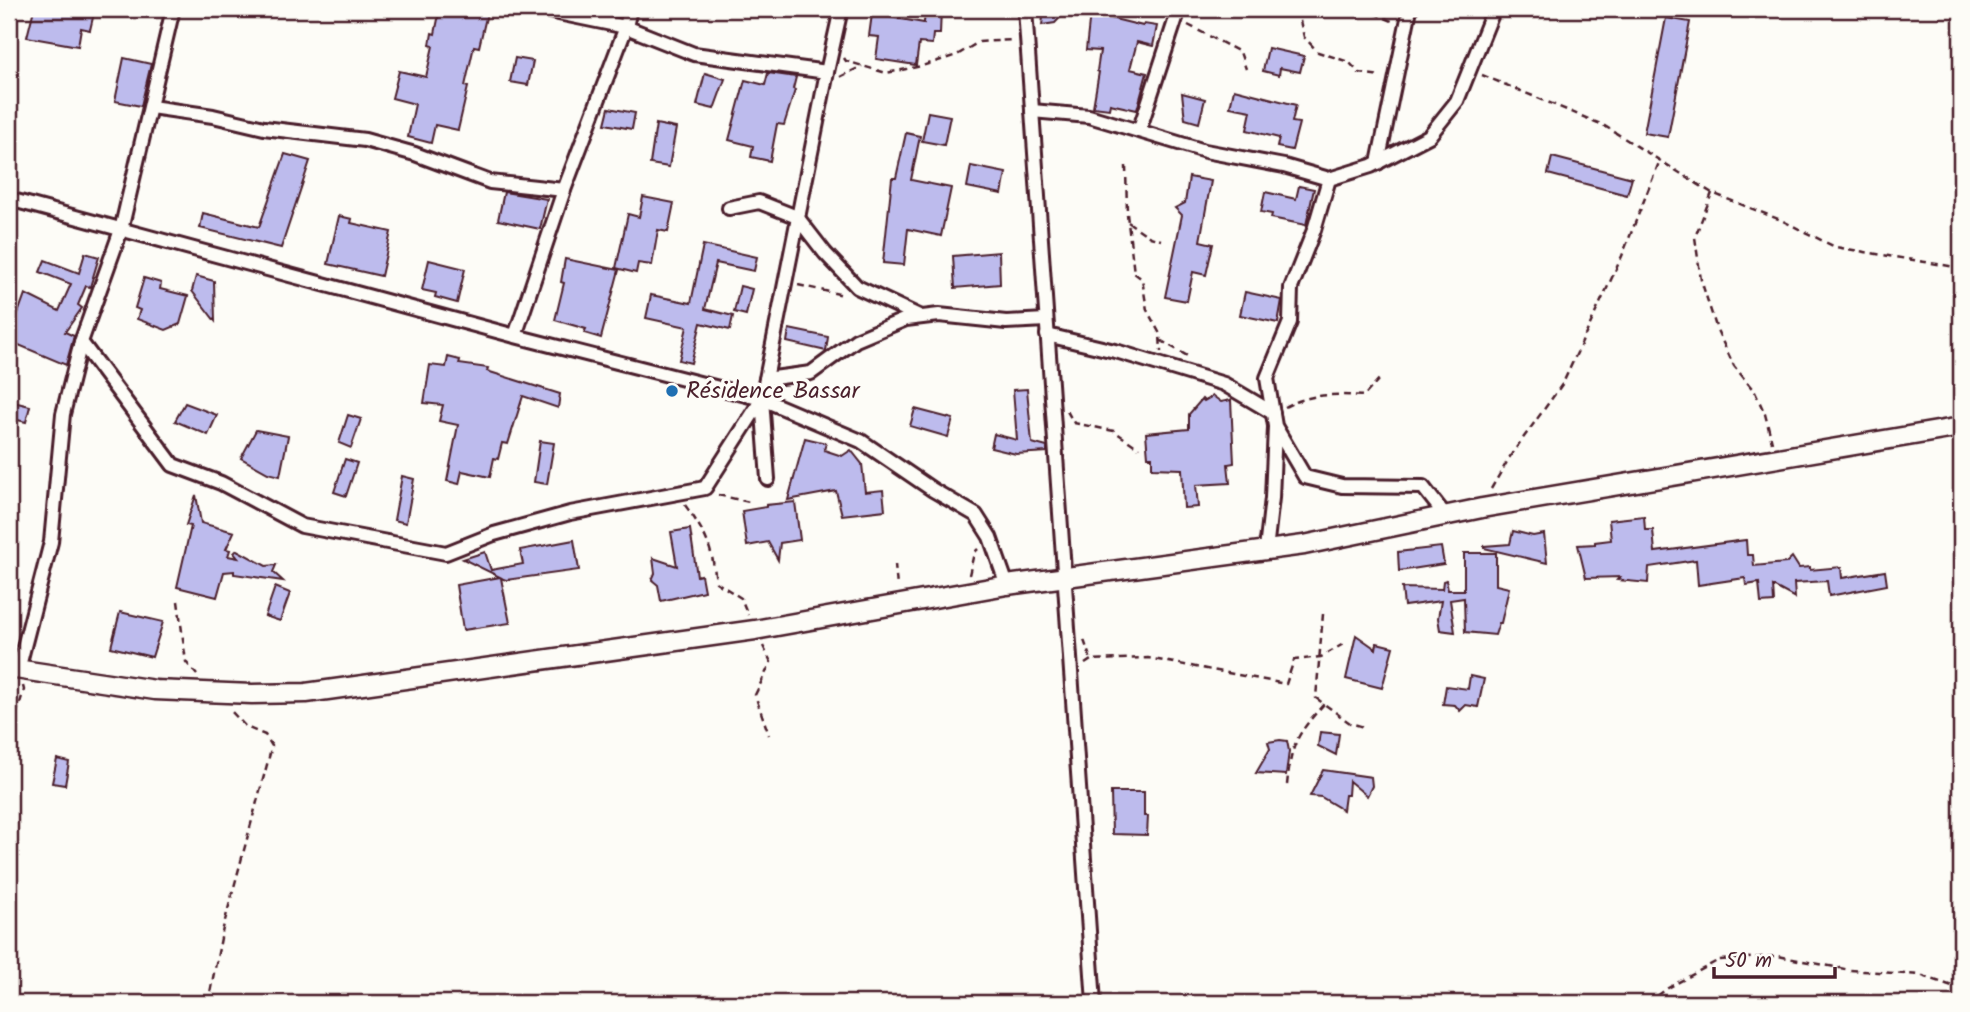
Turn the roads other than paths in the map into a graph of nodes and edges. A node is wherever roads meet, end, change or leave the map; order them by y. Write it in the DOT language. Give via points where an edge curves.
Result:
graph roads {
  1 [pos="173,9"];
  2 [pos="539,9"];
  3 [pos="630,9"];
  4 [pos="841,9"];
  5 [pos="1025,9"];
  6 [pos="1409,9"];
  7 [pos="1494,9"];
  8 [pos="1178,13"];
  9 [pos="626,27"];
  10 [pos="827,72"];
  11 [pos="151,107"];
  12 [pos="1032,111"];
  13 [pos="1139,131"];
  14 [pos="1378,163"];
  15 [pos="1329,178"];
  16 [pos="564,190"];
  17 [pos="9,199"];
  18 [pos="729,208"];
  19 [pos="797,217"];
  20 [pos="121,230"];
  21 [pos="922,317"];
  22 [pos="1046,320"];
  23 [pos="1047,335"];
  24 [pos="515,336"];
  25 [pos="81,342"];
  26 [pos="766,379"];
  27 [pos="762,399"];
  28 [pos="1274,420"];
  29 [pos="1961,427"];
  30 [pos="768,479"];
  31 [pos="1445,515"];
  32 [pos="1266,551"];
  33 [pos="1063,576"];
  34 [pos="1007,585"];
  35 [pos="13,669"];
  36 [pos="1094,1003"];
  1 -- 11 [label="street"];
  2 -- 9 [label="street"];
  3 -- 9 [label="street"];
  4 -- 10 [label="street"];
  5 -- 12 [label="street"];
  6 -- 14 [label="street"];
  7 -- 14 [label="street" via="1457,101 1429,136"];
  8 -- 13 [label="street"];
  9 -- 10 [label="street" via="694,54"];
  9 -- 16 [label="street"];
  10 -- 19 [label="street"];
  11 -- 16 [label="street" via="264,128 365,140 490,182"];
  11 -- 20 [label="street"];
  12 -- 13 [label="street" via="1089,116"];
  12 -- 22 [label="street"];
  13 -- 15 [label="street" via="1205,151"];
  14 -- 15 [label="street"];
  15 -- 28 [label="street" via="1291,288 1290,322 1267,378"];
  16 -- 24 [label="street"];
  17 -- 20 [label="street"];
  18 -- 19 [label="street" via="759,202"];
  19 -- 21 [label="street" via="857,287"];
  19 -- 26 [label="street"];
  20 -- 24 [label="street"];
  20 -- 25 [label="street"];
  21 -- 22 [label="street"];
  21 -- 26 [label="street" via="856,340 811,373"];
  22 -- 23 [label="street"];
  23 -- 28 [label="street" via="1224,384"];
  23 -- 33 [label="street"];
  24 -- 27 [label="street"];
  25 -- 27 [label="street" via="173,465 221,483 302,526 446,553 570,513 705,488"];
  25 -- 35 [label="street" via="63,414 51,542"];
  26 -- 27 [label="street"];
  27 -- 30 [label="street"];
  27 -- 34 [label="street" via="861,441 976,515 990,537"];
  28 -- 31 [label="street" via="1305,477 1342,486 1423,487"];
  28 -- 32 [label="street"];
  29 -- 31 [label="street"];
  31 -- 32 [label="street"];
  32 -- 33 [label="street"];
  33 -- 34 [label="street"];
  33 -- 36 [label="street"];
  34 -- 35 [label="street" via="755,630 306,693 155,690"];
}
